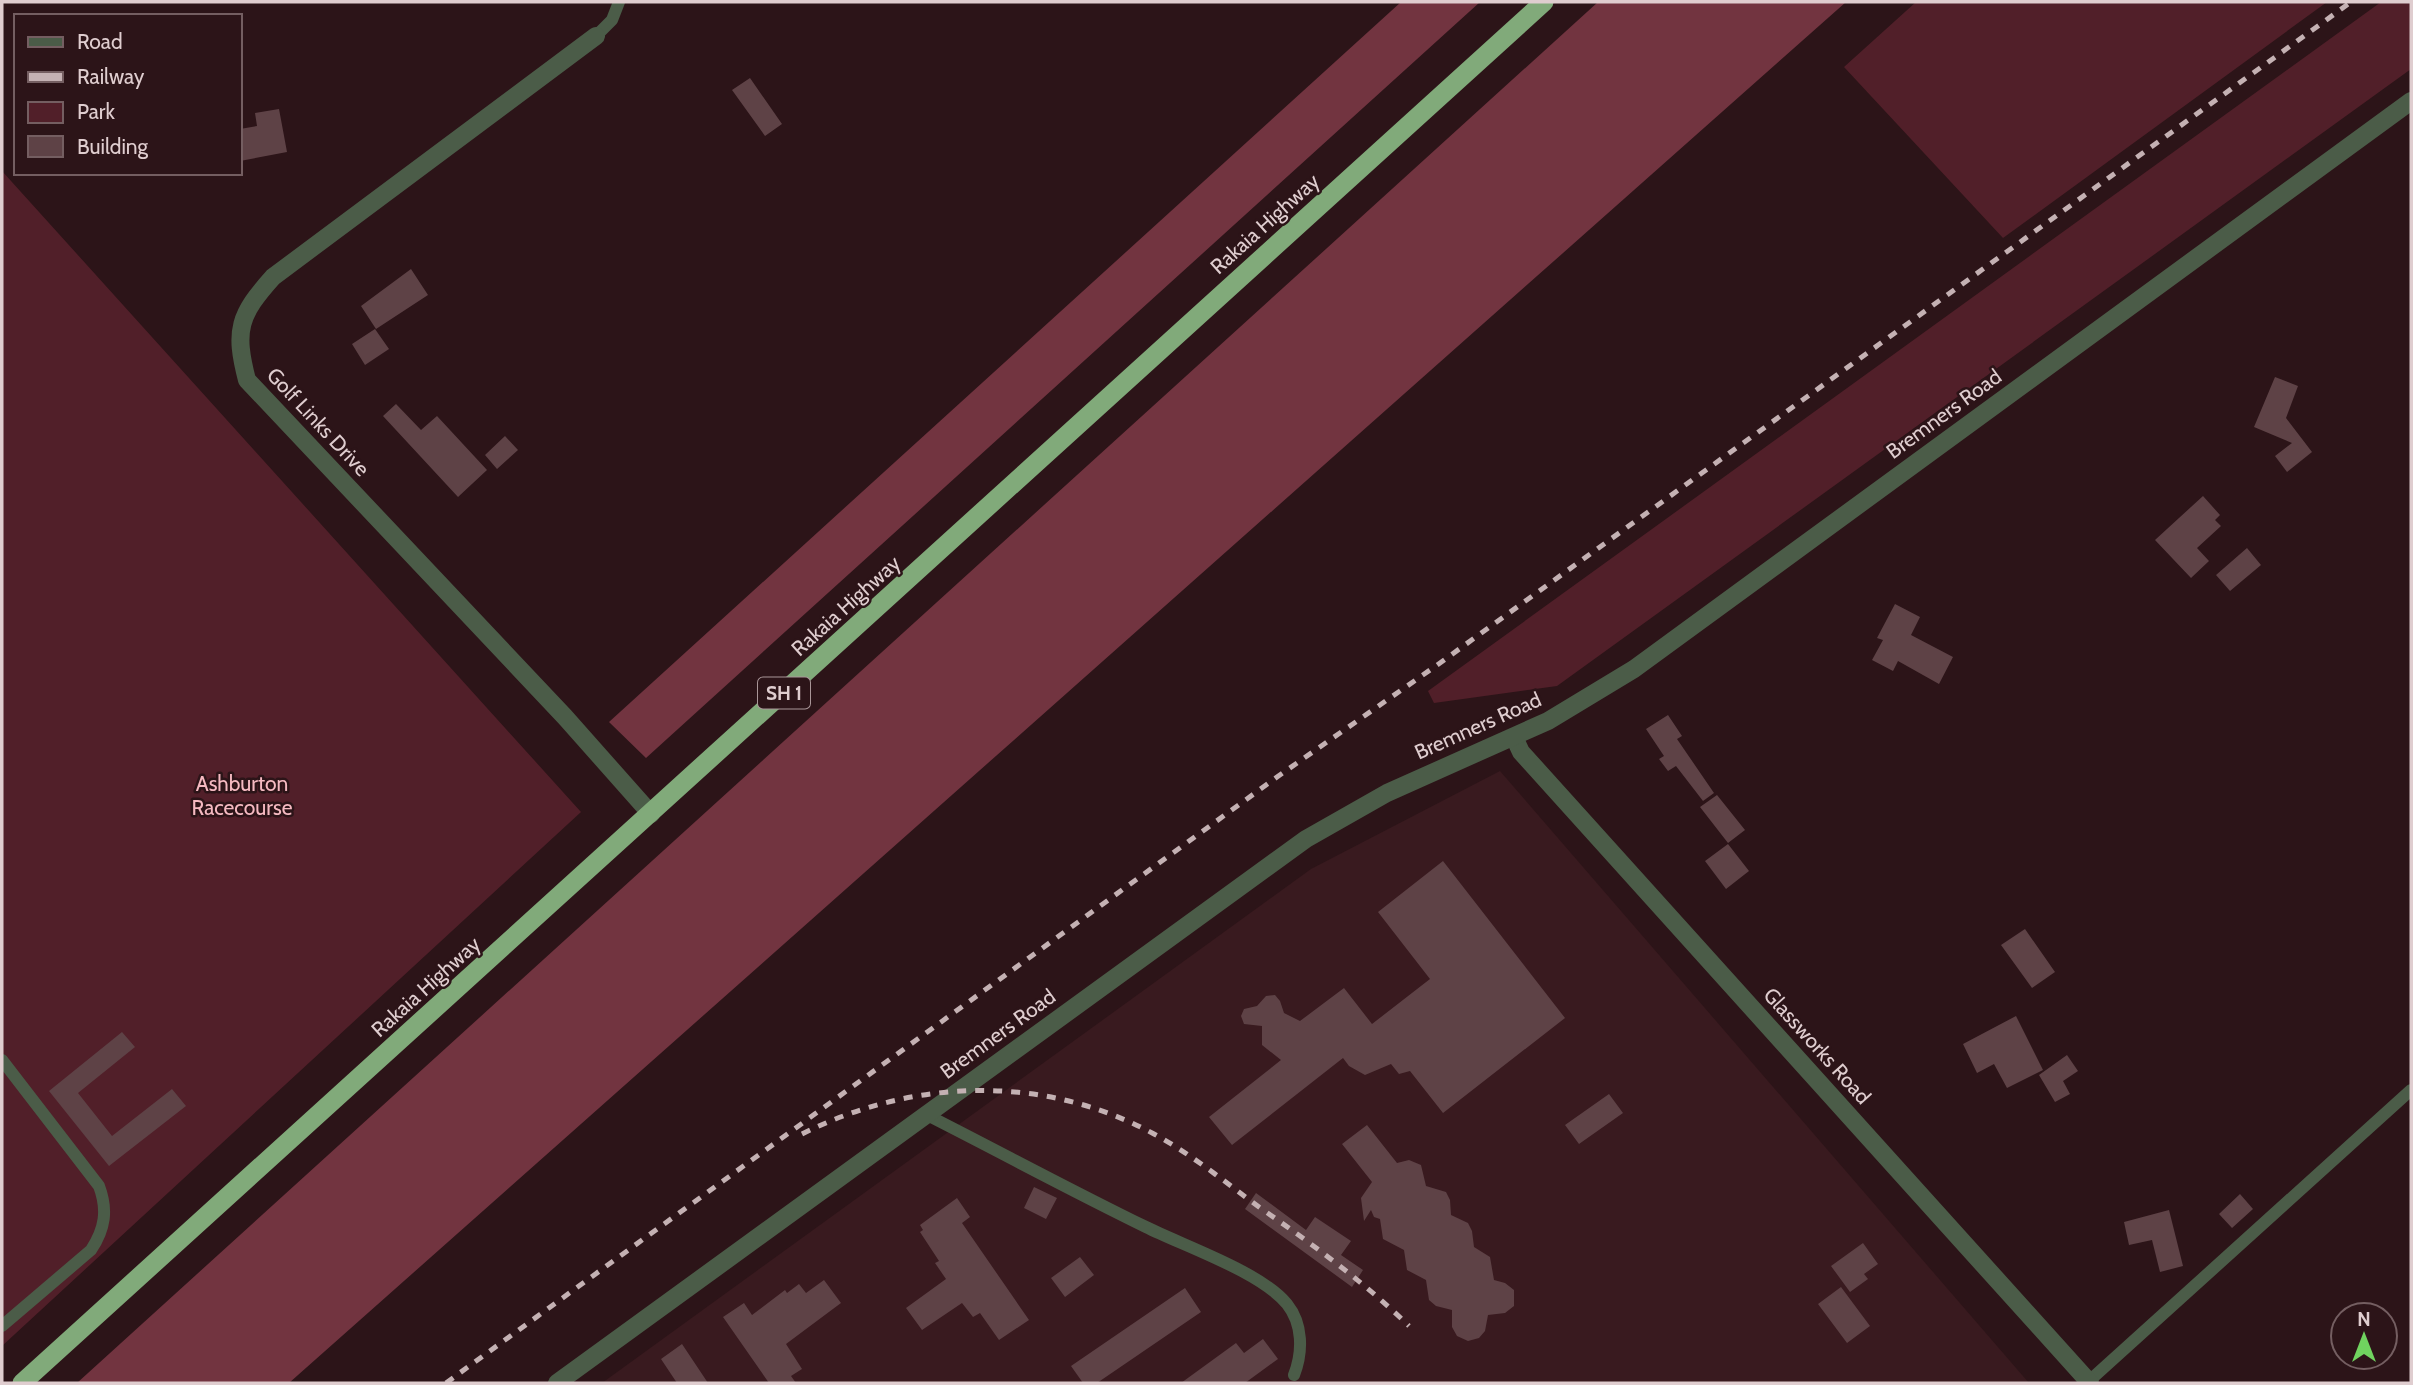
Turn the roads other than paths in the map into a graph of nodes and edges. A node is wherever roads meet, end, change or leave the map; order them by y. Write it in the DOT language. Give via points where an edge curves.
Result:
graph roads {
  1 [pos="619,2"];
  2 [pos="1544,2"];
  3 [pos="596,36"];
  4 [pos="2411,102"];
  5 [pos="1514,737"];
  6 [pos="651,814"];
  7 [pos="2,1060"];
  8 [pos="2411,1090"];
  9 [pos="927,1115"];
  10 [pos="2,1326"];
  11 [pos="1294,1375"];
  12 [pos="2089,1382"];
  13 [pos="22,1383"];
  14 [pos="557,1383"];
  1 -- 3 [label="lane"];
  2 -- 6 [label="highway, Rakaia Highway / SH 1"];
  3 -- 6 [label="street, Golf Links Drive" via="273,277 247,306 238,346 247,380"];
  4 -- 5 [label="street, Bremners Road" via="1634,669"];
  5 -- 9 [label="street, Bremners Road" via="1387,793 1306,839"];
  5 -- 12 [label="street, Glassworks Road" via="1521,752"];
  6 -- 13 [label="highway, Rakaia Highway / SH 1"];
  7 -- 10 [label="lane" via="99,1186 105,1208 100,1237 91,1251"];
  8 -- 12 [label="lane"];
  9 -- 11 [label="lane" via="1256,1279 1288,1305 1299,1332"];
  9 -- 14 [label="street, Bremners Road"];
}
